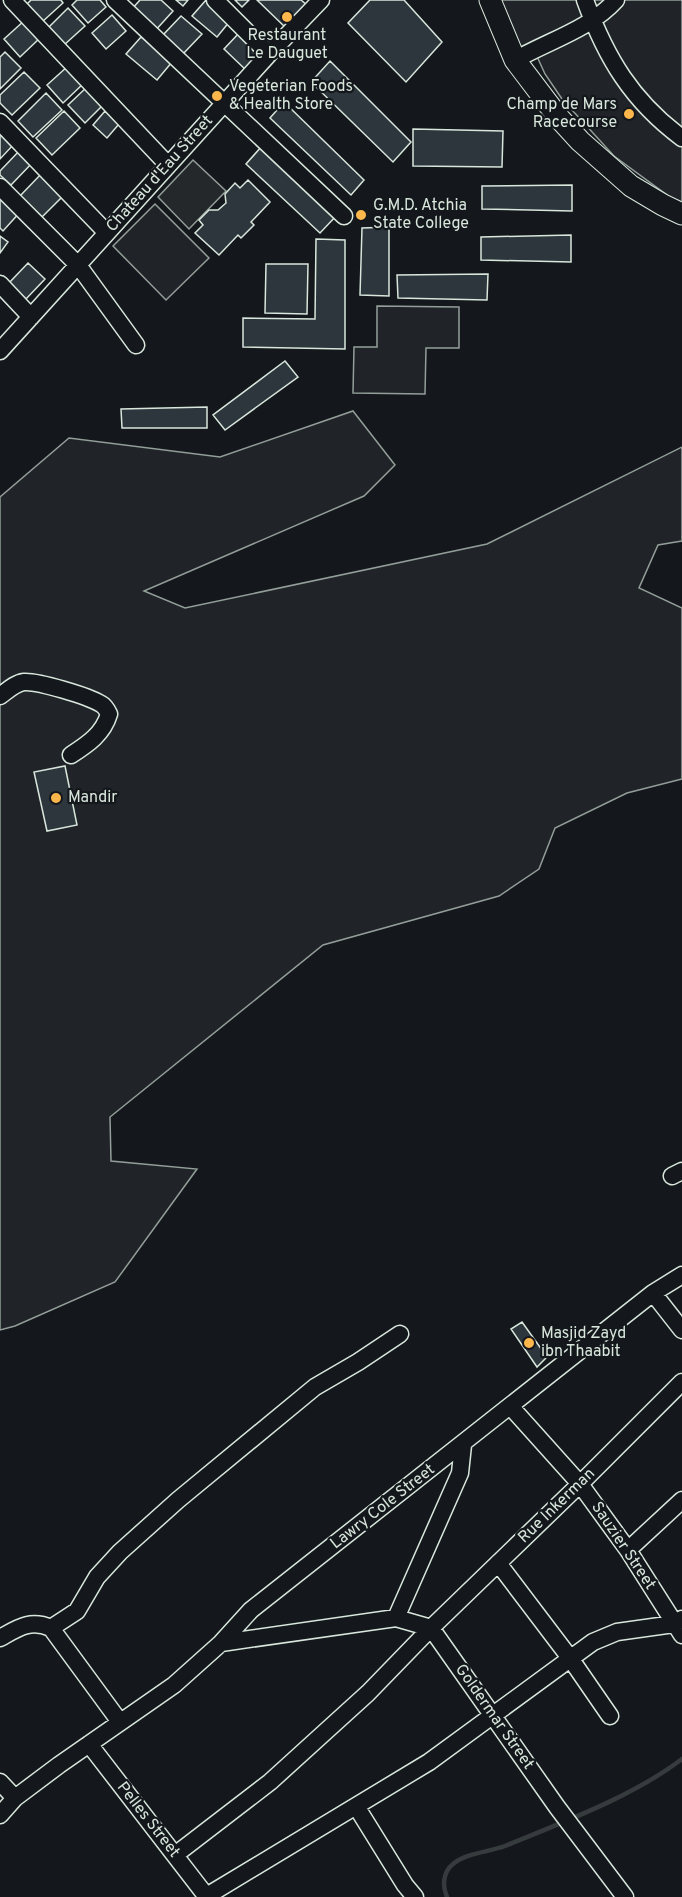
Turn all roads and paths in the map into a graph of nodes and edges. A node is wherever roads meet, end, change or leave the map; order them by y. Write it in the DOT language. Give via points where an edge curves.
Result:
graph roads {
  1 [pos="12,0"];
  2 [pos="115,0"];
  3 [pos="215,0"];
  4 [pos="321,0"];
  5 [pos="490,0"];
  6 [pos="585,0"];
  7 [pos="616,0"];
  8 [pos="592,20"];
  9 [pos="269,54"];
  10 [pos="515,60"];
  11 [pos="225,102"];
  12 [pos="0,122"];
  13 [pos="682,138"];
  14 [pos="168,165"];
  15 [pos="0,187"];
  16 [pos="682,214"];
  17 [pos="344,216"];
  18 [pos="107,233"];
  19 [pos="78,265"];
  20 [pos="0,284"];
  21 [pos="31,317"];
  22 [pos="3,341"];
  23 [pos="136,345"];
  24 [pos="0,696"];
  25 [pos="71,755"];
  26 [pos="682,1275"];
  27 [pos="654,1293"];
  28 [pos="682,1330"];
  29 [pos="400,1334"];
  30 [pos="682,1382"];
  31 [pos="510,1407"];
  32 [pos="463,1445"];
  33 [pos="580,1484"];
  34 [pos="682,1500"];
  35 [pos="628,1550"];
  36 [pos="498,1563"];
  37 [pos="396,1618"];
  38 [pos="679,1626"];
  39 [pos="51,1628"];
  40 [pos="431,1628"];
  41 [pos="0,1638"];
  42 [pos="221,1643"];
  43 [pos="570,1658"];
  44 [pos="493,1714"];
  45 [pos="610,1716"];
  46 [pos="120,1722"];
  47 [pos="89,1744"];
  48 [pos="0,1782"];
  49 [pos="15,1798"];
  50 [pos="356,1806"];
  51 [pos="0,1815"];
  52 [pos="175,1856"];
  53 [pos="206,1897"];
  54 [pos="415,1897"];
  55 [pos="625,1897"];
  1 -- 14 [label="street"];
  2 -- 11 [label="street"];
  3 -- 9 [label="street"];
  4 -- 9 [label="street, Chateau d'Eau Street"];
  5 -- 10 [label="main road"];
  6 -- 8 [label="street"];
  7 -- 8 [label="street"];
  8 -- 10 [label="street"];
  8 -- 13 [label="street" via="628,87"];
  9 -- 11 [label="street, Chateau d'Eau Street"];
  10 -- 16 [label="main road" via="553,110 602,162 631,186"];
  11 -- 14 [label="street, Chateau d'Eau Street"];
  11 -- 17 [label="street"];
  12 -- 18 [label="street"];
  14 -- 18 [label="street, Chateau d'Eau Street"];
  15 -- 19 [label="street"];
  18 -- 19 [label="street, Chateau d'Eau Street"];
  19 -- 21 [label="street, Chateau d'Eau Street"];
  19 -- 23 [label="street"];
  20 -- 21 [label="street"];
  21 -- 22 [label="street, Chateau d'Eau Street"];
  24 -- 25 [label="street" via="23,682 36,683 104,705 109,714 106,725 91,742"];
  26 -- 27 [label="street, Lawry Cole Street"];
  27 -- 28 [label="street"];
  27 -- 31 [label="street, Lawry Cole Street"];
  29 -- 39 [label="street" via="315,1387 178,1500 97,1577 77,1611"];
  30 -- 33 [label="street, Rue Inkerman"];
  31 -- 32 [label="street, Lawry Cole Street"];
  31 -- 33 [label="street, Sauzier Street"];
  32 -- 37 [label="street" via="460,1473"];
  32 -- 42 [label="street, Lawry Cole Street" via="250,1610"];
  33 -- 35 [label="street, Sauzier Street"];
  33 -- 36 [label="street, Rue Inkerman"];
  34 -- 35 [label="street"];
  35 -- 38 [label="street, Sauzier Street"];
  36 -- 40 [label="street, Rue Inkerman"];
  36 -- 43 [label="street"];
  37 -- 40 [label="street"];
  37 -- 42 [label="street"];
  38 -- 43 [label="street" via="617,1632"];
  39 -- 41 [label="street" via="40,1623 25,1625"];
  39 -- 46 [label="street"];
  40 -- 44 [label="street, Goldermar Street"];
  40 -- 52 [label="street, Rue Inkerman" via="368,1693 270,1782"];
  42 -- 46 [label="street, Lawry Cole Street" via="174,1685"];
  43 -- 44 [label="street"];
  43 -- 45 [label="street"];
  44 -- 50 [label="street" via="429,1762"];
  44 -- 55 [label="street, Goldermar Street"];
  46 -- 47 [label="street, Lawry Cole Street"];
  47 -- 49 [label="street, Lawry Cole Street"];
  47 -- 52 [label="street, Pelles Street"];
  48 -- 49 [label="street"];
  49 -- 51 [label="street, Lawry Cole Street"];
  50 -- 53 [label="street"];
  50 -- 54 [label="street"];
  52 -- 53 [label="street, Pelles Street"];
}
